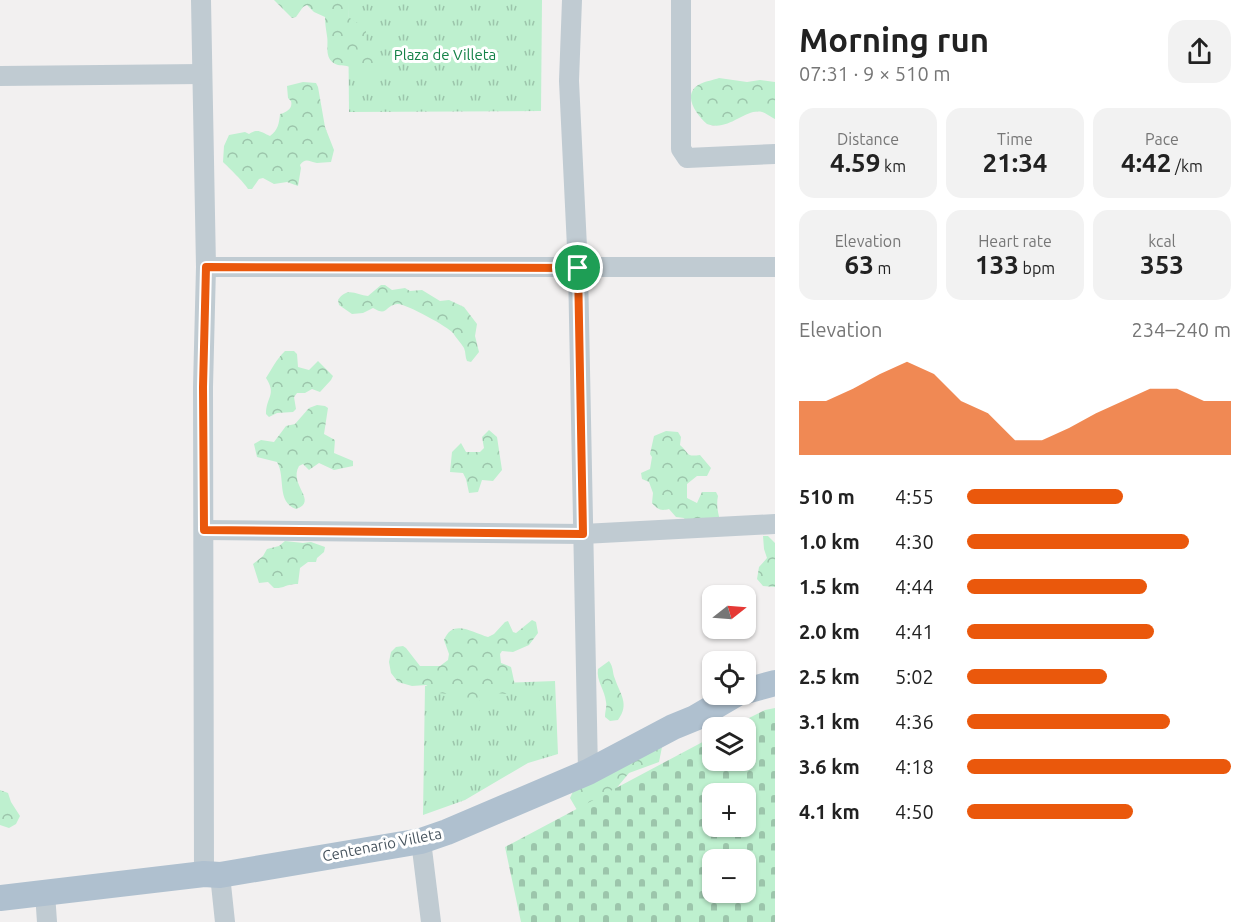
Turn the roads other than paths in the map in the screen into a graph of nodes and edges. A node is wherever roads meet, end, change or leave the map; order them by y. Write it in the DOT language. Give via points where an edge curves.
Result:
graph roads {
  1 [pos="201,0"];
  2 [pos="572,0"];
  3 [pos="681,0"];
  4 [pos="202,74"];
  5 [pos="0,76"];
  6 [pos="775,154"];
  7 [pos="206,267"];
  8 [pos="775,267"];
  9 [pos="578,268"];
  10 [pos="775,524"];
  11 [pos="204,530"];
  12 [pos="583,534"];
  13 [pos="775,683"];
  14 [pos="756,688"];
  15 [pos="717,705"];
  16 [pos="588,772"];
  17 [pos="421,841"];
  18 [pos="212,874"];
  19 [pos="45,893"];
  20 [pos="0,898"];
  21 [pos="47,922"];
  22 [pos="225,922"];
  23 [pos="431,922"];
  1 -- 4 [label="street"];
  2 -- 9 [label="street" via="569,81"];
  3 -- 6 [label="street" via="681,150 687,158"];
  4 -- 5 [label="street"];
  4 -- 7 [label="street"];
  7 -- 9 [label="street"];
  7 -- 11 [label="street"];
  8 -- 9 [label="street"];
  9 -- 12 [label="street"];
  10 -- 12 [label="street"];
  11 -- 12 [label="street"];
  11 -- 18 [label="street"];
  12 -- 16 [label="street"];
  13 -- 14 [label="main road"];
  15 -- 16 [label="main road, Centenario Villeta"];
  16 -- 17 [label="main road, Centenario Villeta"];
  17 -- 18 [label="main road, Centenario Villeta"];
  17 -- 23 [label="street"];
  18 -- 19 [label="main road, Centenario Villeta"];
  18 -- 22 [label="street"];
  19 -- 20 [label="main road, Centenario Villeta"];
  19 -- 21 [label="street"];
}
